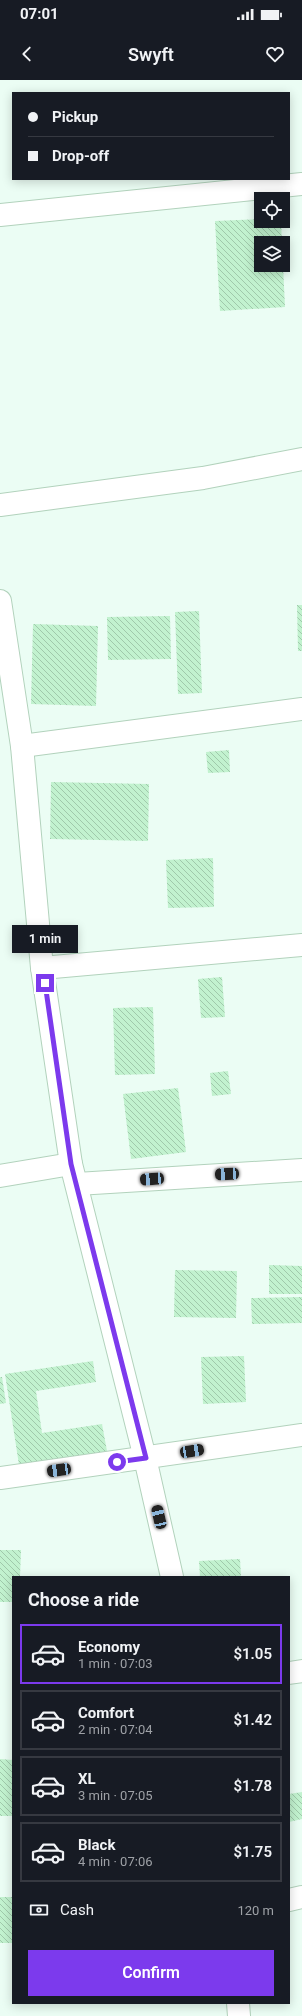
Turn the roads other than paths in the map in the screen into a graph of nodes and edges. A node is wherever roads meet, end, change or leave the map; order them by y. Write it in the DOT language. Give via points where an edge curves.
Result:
graph roads {
  1 [pos="302,184"];
  2 [pos="0,215"];
  3 [pos="302,459"];
  4 [pos="0,506"];
  5 [pos="0,601"];
  6 [pos="302,709"];
  7 [pos="22,746"];
  8 [pos="302,945"];
  9 [pos="42,968"];
  10 [pos="302,1170"];
  11 [pos="74,1174"];
  12 [pos="0,1176"];
  13 [pos="302,1435"];
  14 [pos="146,1458"];
  15 [pos="0,1478"];
  16 [pos="172,1576"];
  17 [pos="302,1671"];
  18 [pos="290,1673"];
  19 [pos="302,1897"];
  20 [pos="290,1900"];
  21 [pos="238,2004"];
  22 [pos="239,2016"];
  1 -- 2 [label="street"];
  3 -- 4 [label="street" via="203,478"];
  5 -- 7 [label="street"];
  6 -- 7 [label="street"];
  7 -- 9 [label="street"];
  8 -- 9 [label="street"];
  9 -- 11 [label="street"];
  10 -- 11 [label="street"];
  11 -- 12 [label="street"];
  11 -- 14 [label="street"];
  13 -- 14 [label="street"];
  14 -- 15 [label="street"];
  14 -- 16 [label="street"];
  17 -- 18 [label="street"];
  19 -- 20 [label="street"];
  21 -- 22 [label="street"];
}
